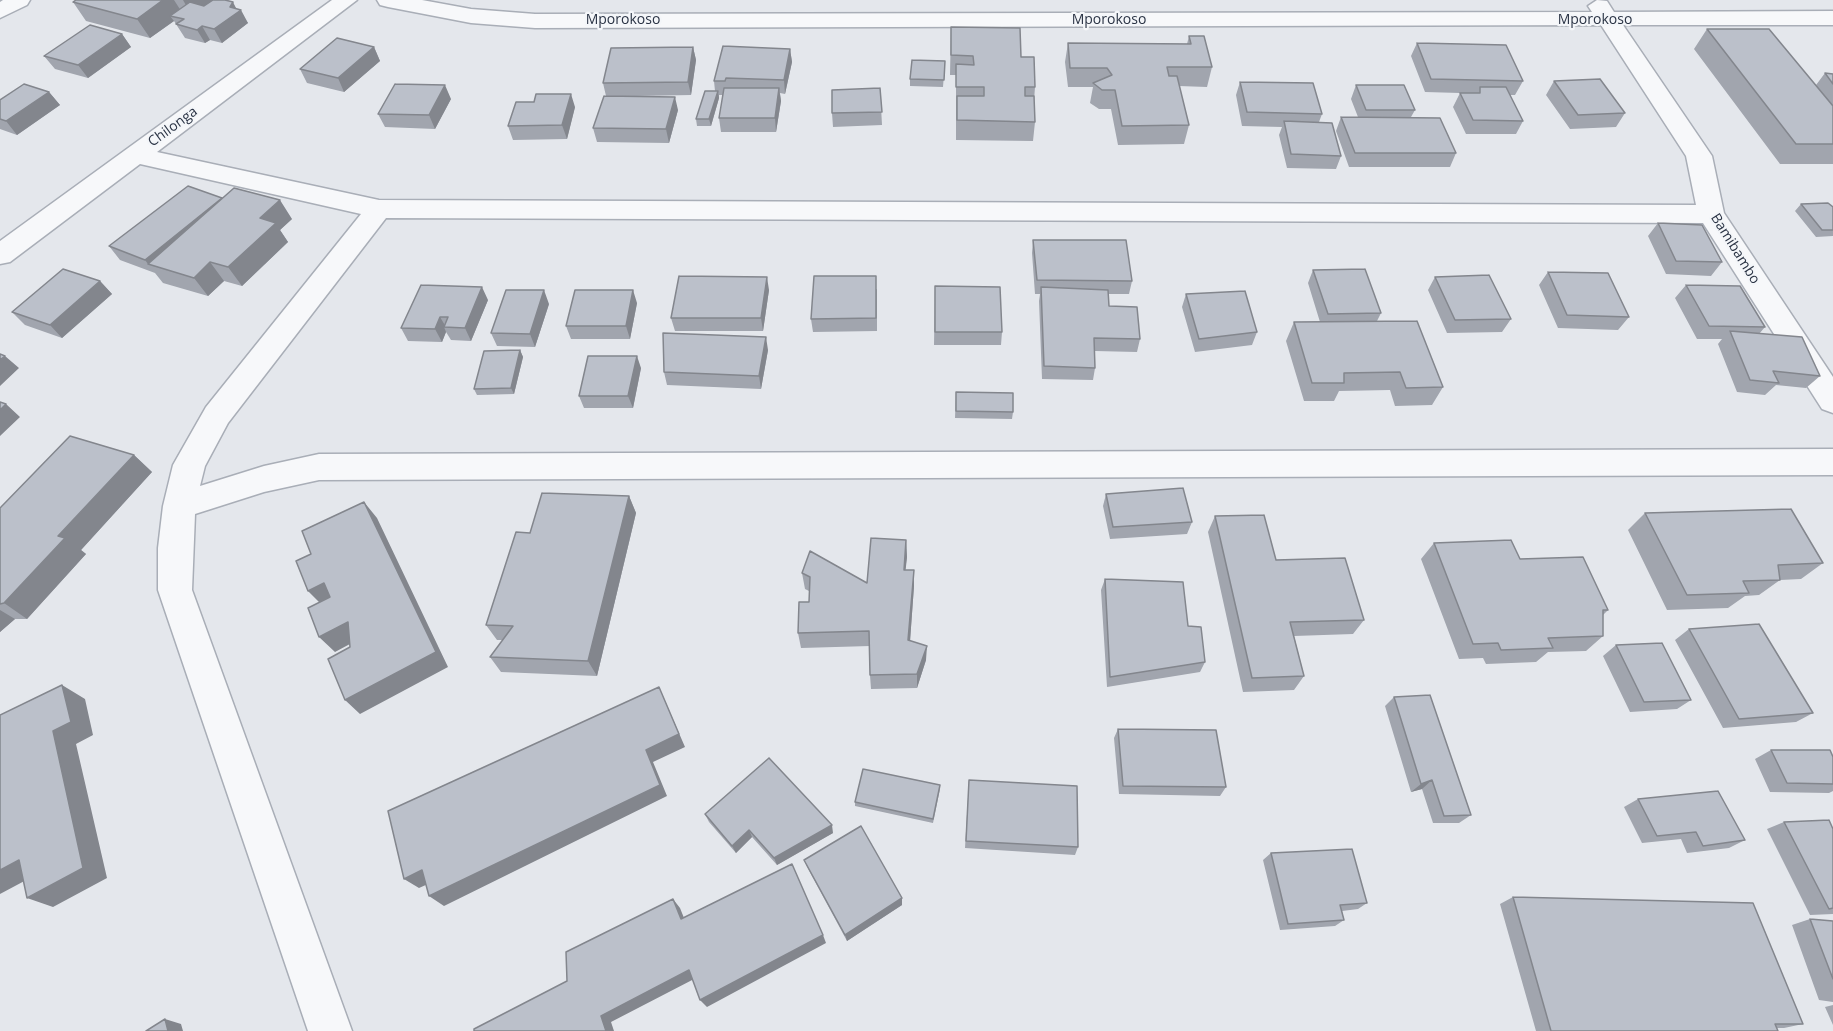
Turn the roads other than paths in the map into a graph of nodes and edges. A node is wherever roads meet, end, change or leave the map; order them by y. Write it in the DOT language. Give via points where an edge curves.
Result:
graph roads {
  1 [pos="19,0"];
  2 [pos="346,0"];
  3 [pos="388,0"];
  4 [pos="1601,10"];
  5 [pos="0,11"];
  6 [pos="1833,18"];
  7 [pos="135,155"];
  8 [pos="379,209"];
  9 [pos="1712,214"];
  10 [pos="0,255"];
  11 [pos="1833,402"];
  12 [pos="1833,462"];
  13 [pos="179,506"];
  14 [pos="330,1031"];
  1 -- 5 [label="street"];
  2 -- 7 [label="street, Chilonga"];
  3 -- 4 [label="street, Mporokoso" via="471,16 525,20"];
  4 -- 6 [label="street, Mporokoso"];
  4 -- 9 [label="street, Bamibambo" via="1699,156"];
  7 -- 8 [label="street"];
  7 -- 10 [label="street, Chilonga"];
  8 -- 9 [label="street"];
  8 -- 13 [label="street" via="217,415 189,465"];
  9 -- 11 [label="street, Bamibambo"];
  12 -- 13 [label="street" via="319,467 264,479"];
  13 -- 14 [label="street" via="175,590"];
}
